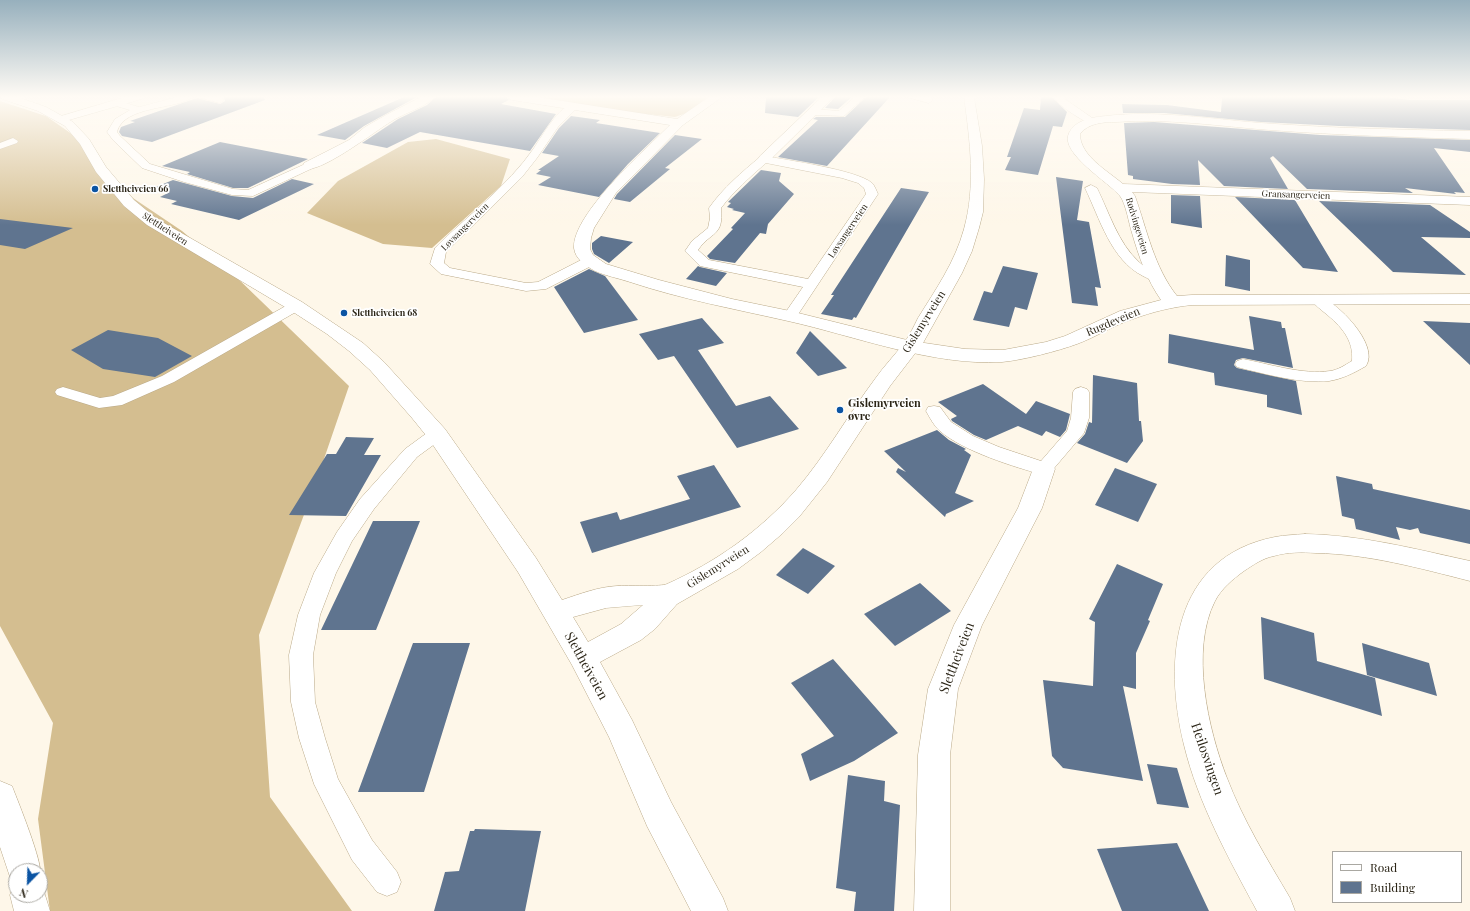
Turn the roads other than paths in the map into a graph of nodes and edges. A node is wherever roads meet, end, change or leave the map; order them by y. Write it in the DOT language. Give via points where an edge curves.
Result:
graph roads {
  1 [pos="82,140"];
  2 [pos="119,140"];
  3 [pos="357,140"];
  4 [pos="544,140"];
  5 [pos="662,140"];
  6 [pos="785,140"];
  7 [pos="976,140"];
  8 [pos="1074,140"];
  9 [pos="13,141"];
  10 [pos="0,146"];
  11 [pos="764,159"];
  12 [pos="308,166"];
  13 [pos="1091,188"];
  14 [pos="1122,188"];
  15 [pos="1470,201"];
  16 [pos="590,261"];
  17 [pos="1156,277"];
  18 [pos="810,284"];
  19 [pos="1470,299"];
  20 [pos="1318,300"];
  21 [pos="1172,302"];
  22 [pos="296,306"];
  23 [pos="790,316"];
  24 [pos="911,347"];
  25 [pos="1242,364"];
  26 [pos="63,392"];
  27 [pos="1080,392"];
  28 [pos="934,411"];
  29 [pos="437,434"];
  30 [pos="1044,469"];
  31 [pos="1470,571"];
  32 [pos="668,596"];
  33 [pos="556,612"];
  34 [pos="582,657"];
  35 [pos="0,797"];
  36 [pos="22,863"];
  37 [pos="387,882"];
  38 [pos="710,911"];
  39 [pos="932,911"];
  40 [pos="1277,911"];
  1 -- 22 [label="street, Slettheiveien" via="121,195 152,222"];
  2 -- 12 [label="lane" via="146,166 218,189 249,194"];
  3 -- 12 [label="street"];
  4 -- 16 [label="lane, Løvsangerveien" via="518,174 440,251 437,264 446,271 526,287 541,286"];
  5 -- 16 [label="street" via="611,191 587,228 582,249"];
  6 -- 11 [label="street"];
  7 -- 24 [label="street, Gislemyrveien" via="978,196 972,229 940,300"];
  8 -- 14 [label="street, Rødvingeveien" via="1080,151 1100,172"];
  9 -- 10 [label="lane"];
  11 -- 18 [label="lane, Løvsangerveien" via="857,179 869,186 872,194"];
  11 -- 18 [label="lane" via="740,179 720,201 715,208 717,222 714,230 696,243 691,251 705,263"];
  13 -- 17 [label="lane" via="1127,257 1134,265"];
  14 -- 15 [label="street, Gransangerveien"];
  14 -- 17 [label="street, Rødvingeveien" via="1128,196 1141,243"];
  16 -- 23 [label="street" via="600,267 653,284"];
  17 -- 21 [label="street, Rødvingeveien"];
  18 -- 23 [label="lane, Løvsangerveien"];
  19 -- 20 [label="street, Rugdeveien"];
  20 -- 21 [label="street, Rugdeveien"];
  20 -- 25 [label="lane" via="1348,326 1358,339 1362,354 1360,363 1346,372 1328,376 1310,376"];
  21 -- 24 [label="street, Rugdeveien" via="1126,315 1072,340 1026,352 1002,356 965,355"];
  22 -- 26 [label="lane" via="168,379 116,401 99,403"];
  22 -- 29 [label="street, Slettheiveien" via="356,347 377,366"];
  23 -- 24 [label="street"];
  24 -- 32 [label="street, Gislemyrveien" via="881,383 814,483 775,527 715,571"];
  27 -- 30 [label="lane, Slettheiveien" via="1080,418 1075,433"];
  28 -- 30 [label="lane" via="944,425 956,434"];
  29 -- 33 [label="street, Slettheiveien" via="527,565"];
  29 -- 37 [label="lane" via="411,453 367,504 344,537 309,615 302,655 303,702 327,784 362,850"];
  30 -- 39 [label="street, Slettheiveien" via="1030,508 968,625 943,689 934,755"];
  31 -- 40 [label="street, Heilosvingen" via="1350,546 1310,543 1280,545 1256,553 1233,565 1215,580 1203,598 1194,622 1188,654 1189,688 1195,729 1208,772 1233,829"];
  32 -- 33 [label="street, Gislemyrveien" via="619,596 598,599"];
  32 -- 34 [label="street, Gislemyrveien" via="634,630 608,646"];
  33 -- 34 [label="street, Slettheiveien"];
  34 -- 38 [label="street, Slettheiveien"];
  35 -- 36 [label="street"];
}
